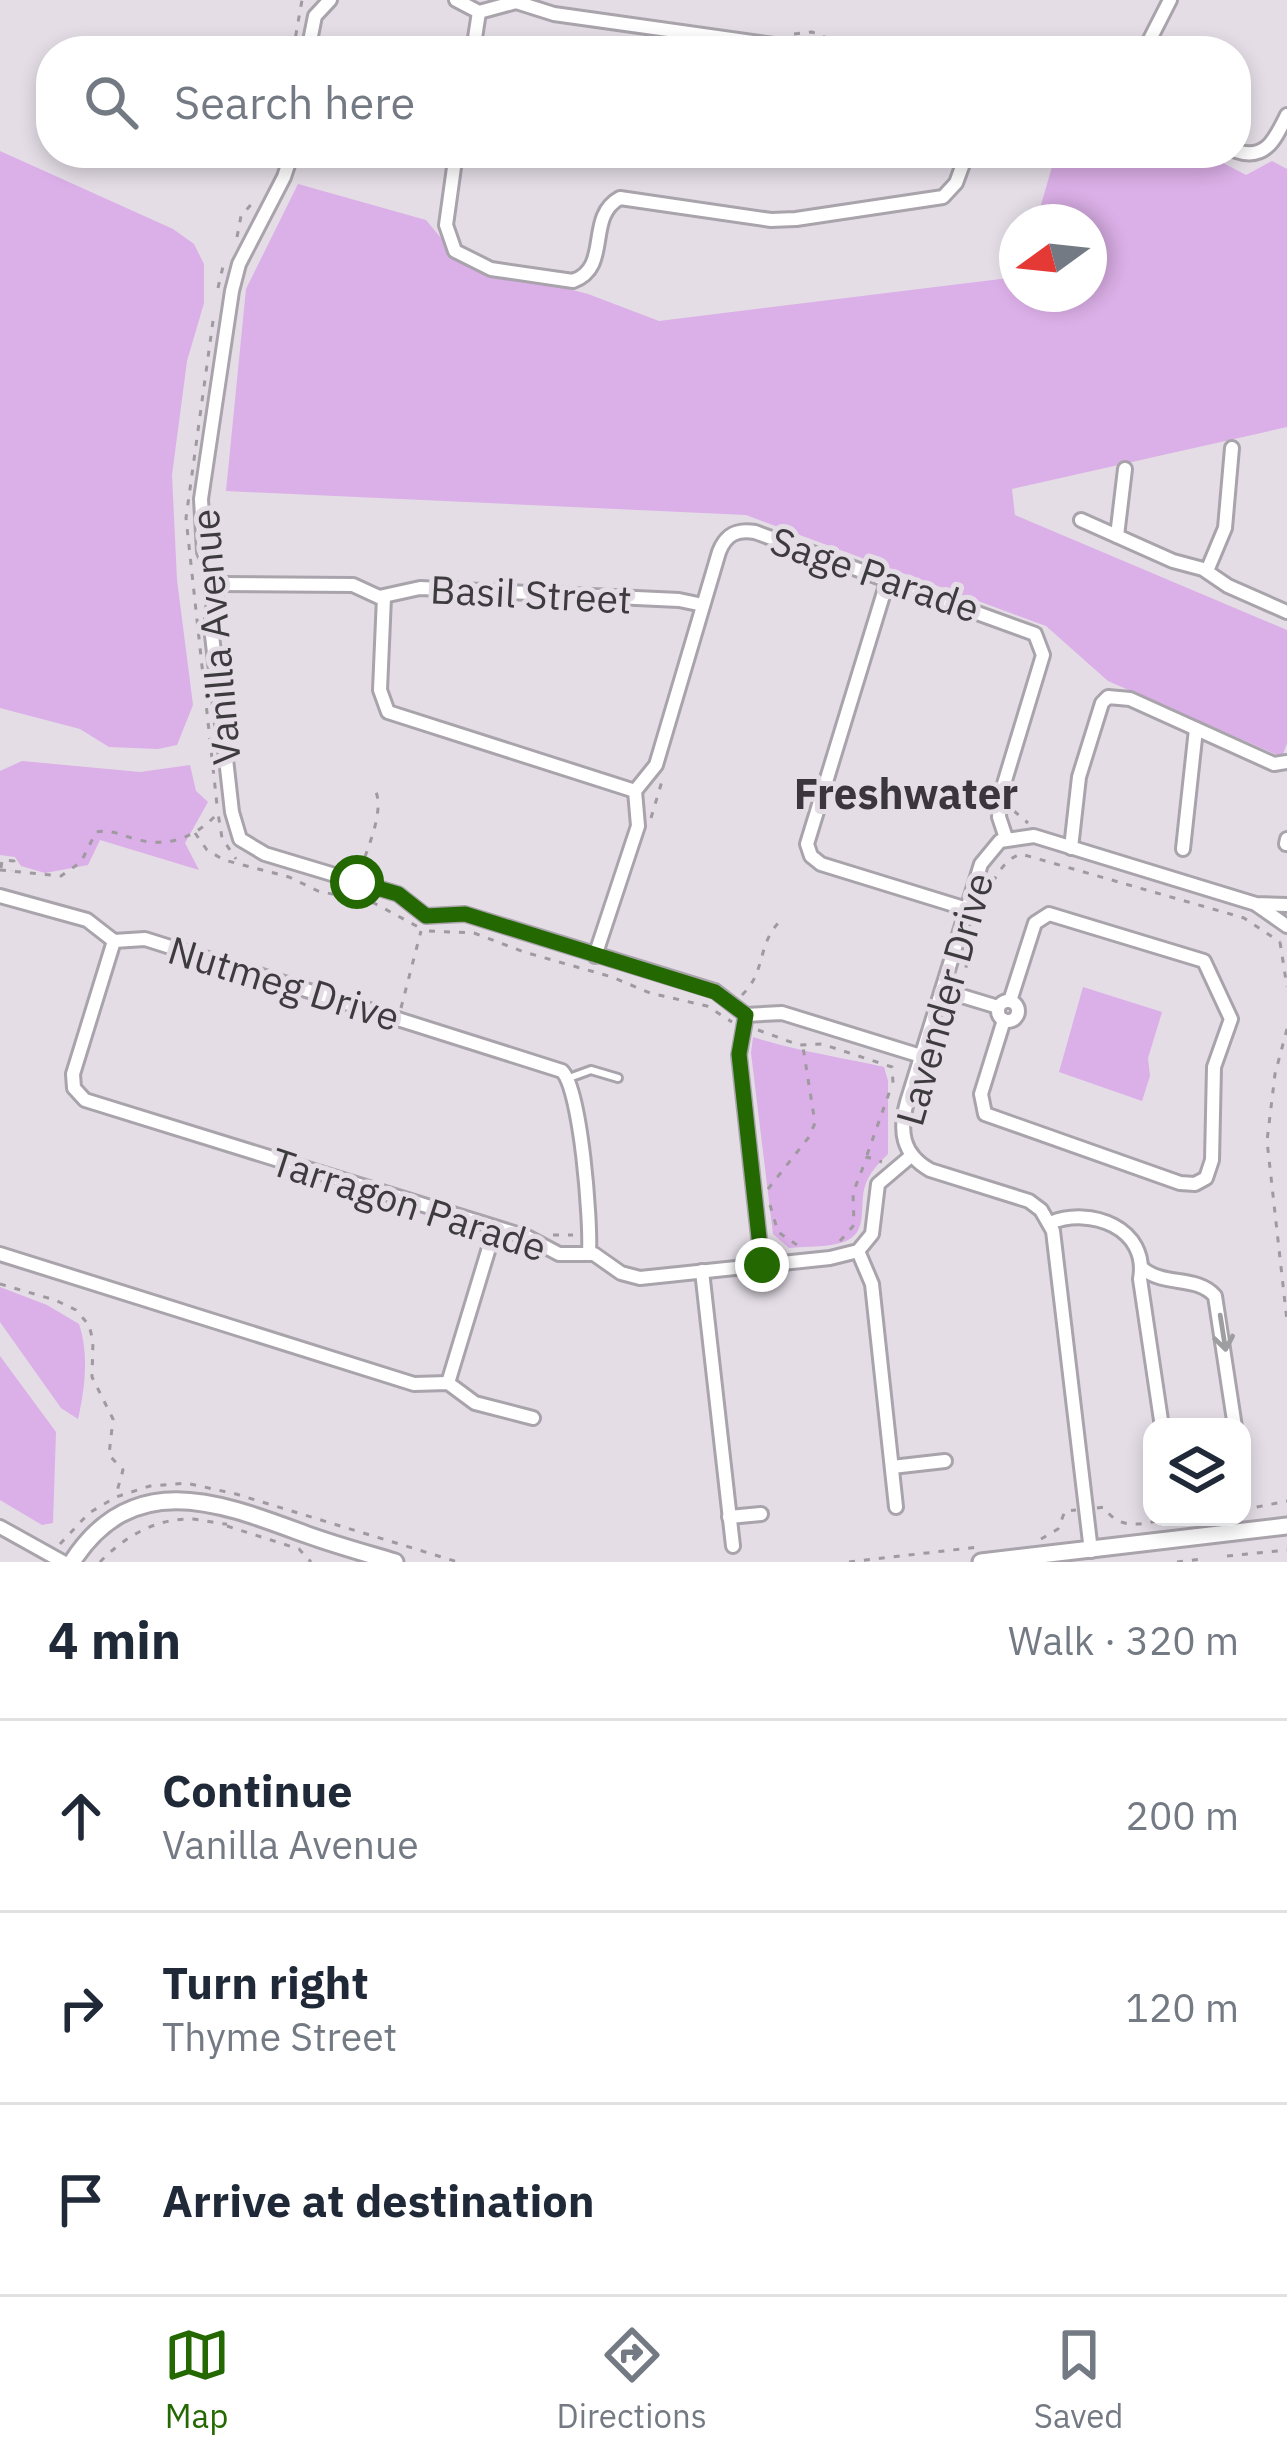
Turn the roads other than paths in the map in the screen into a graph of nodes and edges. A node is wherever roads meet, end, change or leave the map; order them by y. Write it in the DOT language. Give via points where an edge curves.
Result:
graph roads {
  1 [pos="330,0"];
  2 [pos="456,0"];
  3 [pos="1170,0"];
  4 [pos="478,12"];
  5 [pos="311,36"];
  6 [pos="474,36"];
  7 [pos="710,36"];
  8 [pos="1152,36"];
  9 [pos="1287,116"];
  10 [pos="1251,154"];
  11 [pos="287,168"];
  12 [pos="455,168"];
  13 [pos="961,168"];
  14 [pos="1232,448"];
  15 [pos="1125,469"];
  16 [pos="1081,520"];
  17 [pos="1117,536"];
  18 [pos="1207,571"];
  19 [pos="888,579"];
  20 [pos="218,584"];
  21 [pos="384,597"];
  22 [pos="703,605"];
  23 [pos="1287,612"];
  24 [pos="1196,729"];
  25 [pos="1287,762"];
  26 [pos="635,791"];
  27 [pos="1006,838"];
  28 [pos="1072,848"];
  29 [pos="1183,849"];
  30 [pos="0,896"];
  31 [pos="1256,904"];
  32 [pos="1287,905"];
  33 [pos="967,908"];
  34 [pos="1286,929"];
  35 [pos="114,940"];
  36 [pos="595,956"];
  37 [pos="942,990"];
  38 [pos="1004,1010"];
  39 [pos="745,1022"];
  40 [pos="921,1056"];
  41 [pos="569,1078"];
  42 [pos="618,1078"];
  43 [pos="911,1156"];
  44 [pos="1050,1223"];
  45 [pos="495,1228"];
  46 [pos="858,1251"];
  47 [pos="589,1253"];
  48 [pos="0,1254"];
  49 [pos="762,1265"];
  50 [pos="1142,1268"];
  51 [pos="702,1271"];
  52 [pos="1162,1280"];
  53 [pos="1144,1301"];
  54 [pos="448,1383"];
  55 [pos="533,1418"];
  56 [pos="1161,1418"];
  57 [pos="1234,1418"];
  58 [pos="945,1461"];
  59 [pos="892,1467"];
  60 [pos="896,1508"];
  61 [pos="761,1514"];
  62 [pos="730,1517"];
  63 [pos="1287,1526"];
  64 [pos="0,1527"];
  65 [pos="733,1546"];
  66 [pos="1091,1551"];
  67 [pos="980,1554"];
  68 [pos="63,1562"];
  69 [pos="72,1562"];
  70 [pos="395,1562"];
  1 -- 5 [label="street"];
  2 -- 4 [label="street"];
  3 -- 8 [label="street"];
  4 -- 6 [label="street"];
  4 -- 7 [label="street" via="516,2"];
  9 -- 10 [label="street" via="1272,142"];
  11 -- 20 [label="street, Vanilla Avenue" via="232,291 201,499 202,545"];
  12 -- 13 [label="street" via="446,225 455,251 491,268 573,281 592,267 604,211 620,198 796,219 943,196"];
  14 -- 18 [label="street" via="1225,528"];
  15 -- 17 [label="street"];
  16 -- 17 [label="street"];
  17 -- 18 [label="street"];
  18 -- 23 [label="street"];
  19 -- 22 [label="street, Sage Parade" via="737,531 722,545"];
  19 -- 27 [label="street, Sage Parade" via="1025,627 1040,641 1043,655 998,803"];
  19 -- 33 [label="street" via="807,844 821,864"];
  20 -- 21 [label="street, Basil Street" via="353,585"];
  20 -- 36 [label="street, Vanilla Avenue" via="212,634 240,839 398,894 426,916 465,914"];
  21 -- 22 [label="street, Basil Street" via="419,587"];
  21 -- 26 [label="street" via="380,690 388,712"];
  22 -- 26 [label="street, Sage Parade" via="656,765"];
  24 -- 25 [label="street" via="1274,764"];
  24 -- 28 [label="street" via="1130,698 1104,699 1079,777"];
  24 -- 29 [label="street"];
  26 -- 36 [label="street, Sage Parade" via="638,826"];
  27 -- 28 [label="street, Lavender Drive" via="1034,836"];
  27 -- 33 [label="street, Lavender Drive" via="985,856"];
  28 -- 31 [label="street, Lavender Drive"];
  30 -- 35 [label="street, Nutmeg Drive" via="87,920"];
  31 -- 32 [label="street, Lavender Drive"];
  31 -- 34 [label="street, Lavender Drive"];
  33 -- 37 [label="street, Lavender Drive"];
  35 -- 41 [label="street, Nutmeg Drive" via="145,939"];
  35 -- 45 [label="street, Tarragon Parade" via="73,1074 82,1098"];
  36 -- 39 [label="street, Vanilla Avenue" via="715,992"];
  37 -- 38 [label="street"];
  37 -- 40 [label="street, Lavender Drive"];
  38 -- 38 [label="street" via="981,1094 986,1114 1180,1183 1208,1175 1214,1067 1231,1018 1204,961 1049,914 1035,923"];
  39 -- 40 [label="street, Vanilla Avenue" via="782,1013"];
  39 -- 49 [label="street" via="739,1054"];
  40 -- 43 [label="street, Lavender Drive" via="902,1126"];
  41 -- 42 [label="lane, Nutmeg Drive" via="591,1070"];
  41 -- 47 [label="street"];
  43 -- 44 [label="street, Lavender Drive" via="930,1170 1028,1201"];
  43 -- 46 [label="street" via="878,1184 872,1234"];
  44 -- 50 [label="street" via="1077,1216 1126,1231"];
  44 -- 66 [label="street"];
  45 -- 47 [label="street, Tarragon Parade" via="554,1253"];
  45 -- 54 [label="street"];
  46 -- 49 [label="street, Tarragon Parade"];
  46 -- 59 [label="street" via="872,1284"];
  47 -- 51 [label="street, Tarragon Parade" via="633,1277"];
  48 -- 54 [label="street" via="414,1384"];
  49 -- 51 [label="street, Tarragon Parade"];
  50 -- 52 [label="street"];
  50 -- 53 [label="street"];
  51 -- 62 [label="street"];
  52 -- 53 [label="street"];
  52 -- 57 [label="street, one-way" via="1203,1286 1215,1296"];
  53 -- 56 [label="street"];
  54 -- 55 [label="street" via="475,1403"];
  58 -- 59 [label="street"];
  59 -- 60 [label="street"];
  61 -- 62 [label="street"];
  62 -- 65 [label="street"];
  63 -- 66 [label="street"];
  64 -- 68 [label="street"];
  66 -- 67 [label="street"];
  69 -- 70 [label="street" via="122,1514 192,1498"];
}
